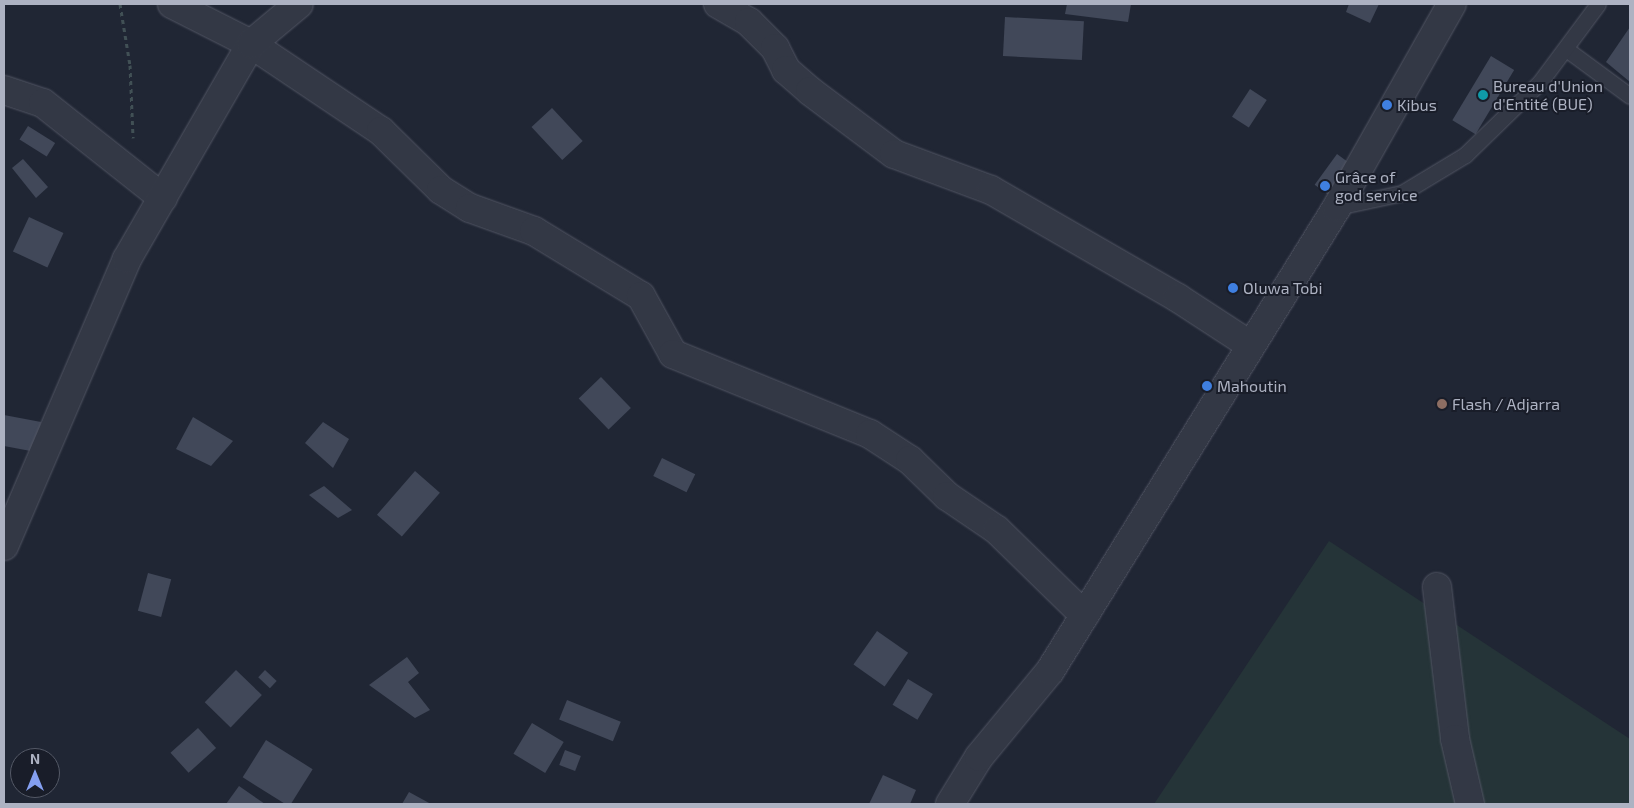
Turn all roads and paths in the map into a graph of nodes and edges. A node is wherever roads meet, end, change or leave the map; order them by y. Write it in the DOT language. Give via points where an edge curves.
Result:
graph roads {
  1 [pos="120,4"];
  2 [pos="172,4"];
  3 [pos="298,4"];
  4 [pos="718,4"];
  5 [pos="1452,4"];
  6 [pos="1598,4"];
  7 [pos="251,44"];
  8 [pos="1566,49"];
  9 [pos="4,90"];
  10 [pos="1630,96"];
  11 [pos="134,176"];
  12 [pos="163,198"];
  13 [pos="1337,207"];
  14 [pos="1250,345"];
  15 [pos="4,546"];
  16 [pos="1437,587"];
  17 [pos="1084,614"];
  18 [pos="950,804"];
  19 [pos="1470,804"];
  1 -- 11 [label="path" via="130,65"];
  2 -- 7 [label="street"];
  3 -- 7 [label="street"];
  4 -- 14 [label="street" via="749,22 775,48 786,70 810,91 894,154 991,190 1178,298"];
  5 -- 13 [label="street"];
  6 -- 8 [label="lane"];
  7 -- 12 [label="street"];
  7 -- 17 [label="street" via="381,131 441,190 470,208 534,231 642,296 673,354 870,434 910,460 947,496 997,530"];
  8 -- 10 [label="lane"];
  8 -- 13 [label="lane" via="1540,82 1465,155 1402,193"];
  9 -- 11 [label="street" via="43,103"];
  11 -- 12 [label="street"];
  12 -- 15 [label="street" via="128,258"];
  13 -- 14 [label="street"];
  14 -- 17 [label="street"];
  16 -- 19 [label="street" via="1455,739"];
  17 -- 18 [label="street" via="1050,671 979,757"];
}
